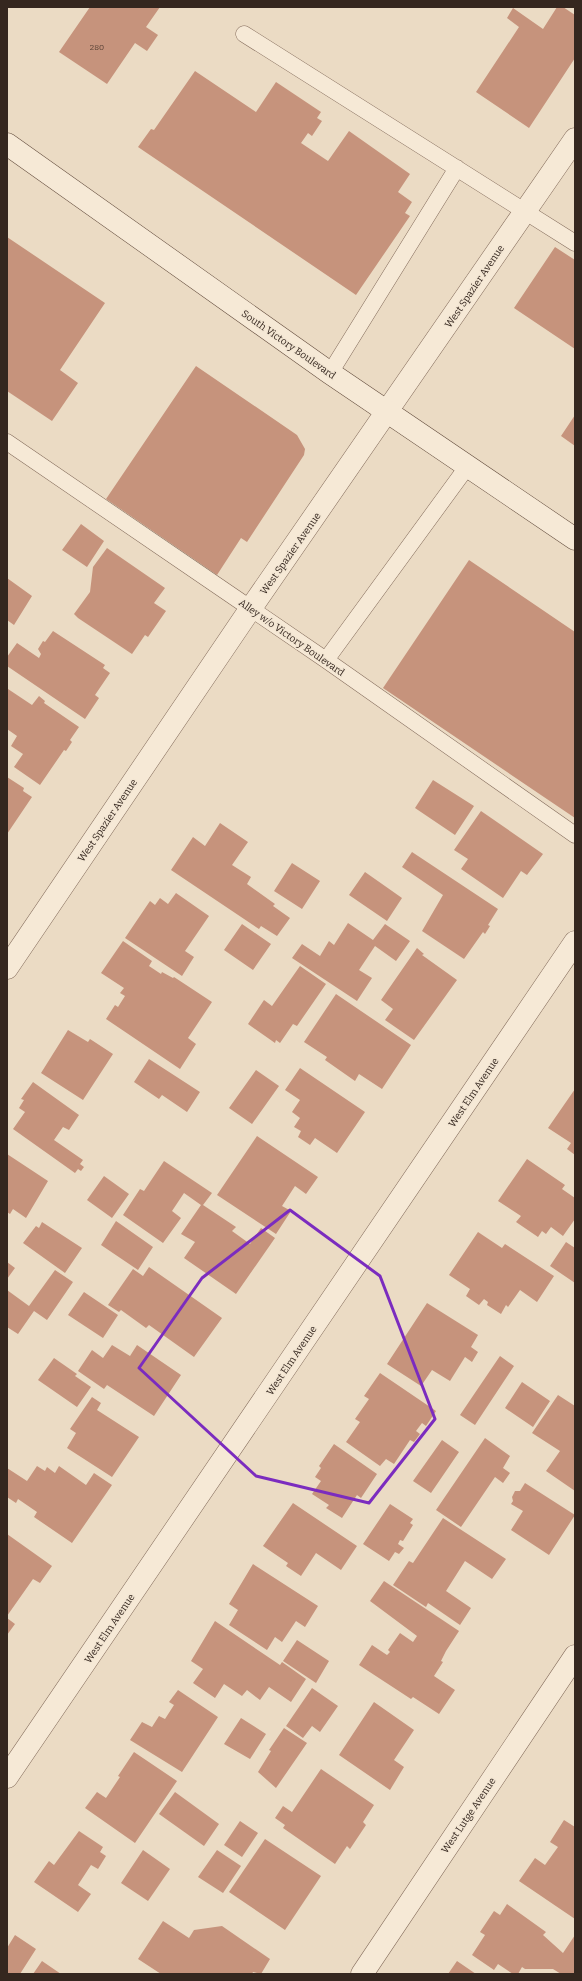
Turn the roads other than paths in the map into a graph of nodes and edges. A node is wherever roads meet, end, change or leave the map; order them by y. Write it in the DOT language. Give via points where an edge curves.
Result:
graph roads {
  1 [pos="244,34"];
  2 [pos="575,139"];
  3 [pos="7,144"];
  4 [pos="457,168"];
  5 [pos="526,211"];
  6 [pos="575,243"];
  7 [pos="330,373"];
  8 [pos="387,413"];
  9 [pos="7,442"];
  10 [pos="467,467"];
  11 [pos="575,539"];
  12 [pos="251,608"];
  13 [pos="326,660"];
  14 [pos="575,835"];
  15 [pos="575,942"];
  16 [pos="7,968"];
  17 [pos="575,1656"];
  18 [pos="7,1777"];
  19 [pos="362,1974"];
  1 -- 4 [label="lane"];
  2 -- 5 [label="street, West Spazier Avenue"];
  3 -- 7 [label="street, South Victory Boulevard"];
  4 -- 5 [label="lane"];
  4 -- 7 [label="lane"];
  5 -- 6 [label="lane"];
  5 -- 8 [label="street, West Spazier Avenue"];
  7 -- 8 [label="street, South Victory Boulevard"];
  8 -- 10 [label="street, South Victory Boulevard"];
  8 -- 12 [label="street, West Spazier Avenue"];
  9 -- 12 [label="lane, Alley w/o Victory Boulevard"];
  10 -- 11 [label="street, South Victory Boulevard"];
  10 -- 13 [label="lane"];
  12 -- 13 [label="lane, Alley w/o Victory Boulevard"];
  12 -- 16 [label="street, West Spazier Avenue"];
  13 -- 14 [label="lane, Alley w/o Victory Boulevard"];
  15 -- 18 [label="street, West Elm Avenue"];
  17 -- 19 [label="street, West Lutge Avenue"];
}
